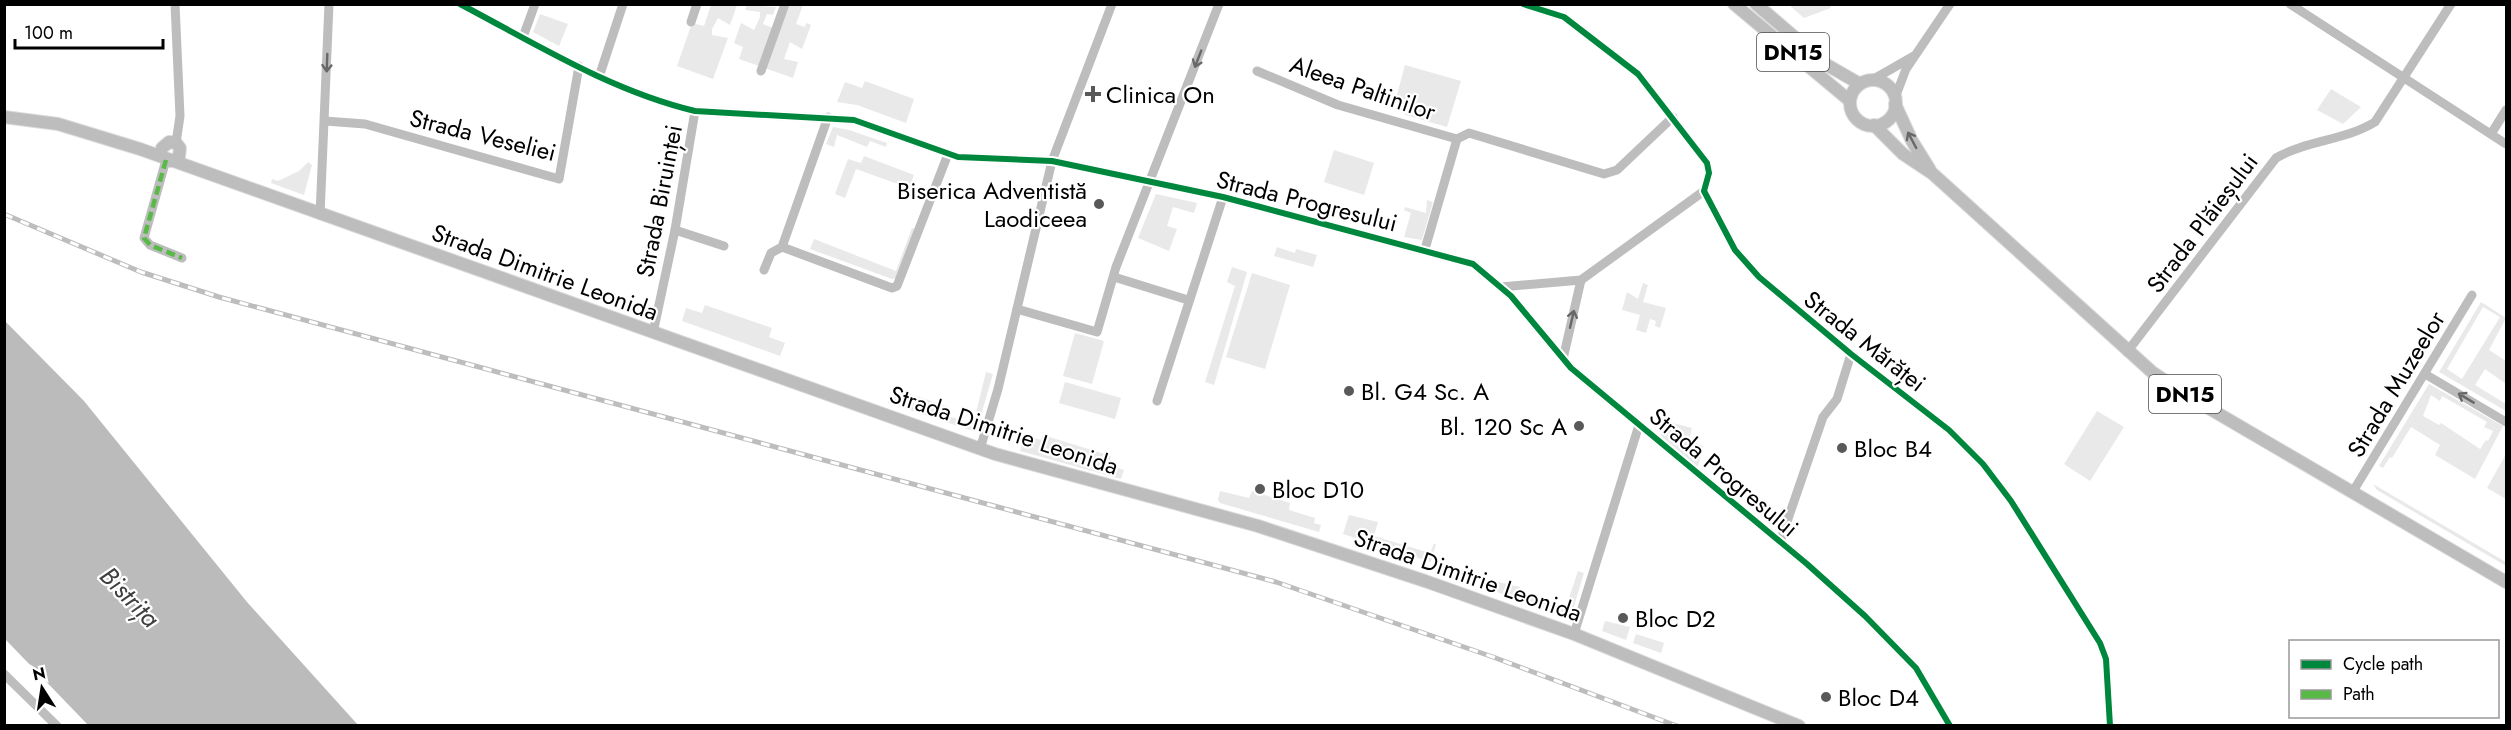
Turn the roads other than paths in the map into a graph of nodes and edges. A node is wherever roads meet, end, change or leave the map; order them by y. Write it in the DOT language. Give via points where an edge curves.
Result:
graph roads {
  1 [pos="175,4"];
  2 [pos="329,4"];
  3 [pos="460,4"];
  4 [pos="535,4"];
  5 [pos="623,4"];
  6 [pos="697,4"];
  7 [pos="785,4"];
  8 [pos="1112,4"];
  9 [pos="1219,4"];
  10 [pos="1523,4"];
  11 [pos="1734,4"];
  12 [pos="1756,4"];
  13 [pos="1950,4"];
  14 [pos="2290,4"];
  15 [pos="2451,4"];
  16 [pos="691,22"];
  17 [pos="523,37"];
  18 [pos="1916,54"];
  19 [pos="579,66"];
  20 [pos="762,71"];
  21 [pos="1257,72"];
  22 [pos="599,77"];
  23 [pos="2405,78"];
  24 [pos="1866,82"];
  25 [pos="1850,101"];
  26 [pos="1895,101"];
  27 [pos="2506,110"];
  28 [pos="695,111"];
  29 [pos="4,117"];
  30 [pos="828,117"];
  31 [pos="1673,117"];
  32 [pos="325,121"];
  33 [pos="1874,125"];
  34 [pos="2491,134"];
  35 [pos="1457,139"];
  36 [pos="2506,144"];
  37 [pos="178,148"];
  38 [pos="948,154"];
  39 [pos="165,157"];
  40 [pos="1052,161"];
  41 [pos="196,169"];
  42 [pos="1933,174"];
  43 [pos="1151,183"];
  44 [pos="1704,190"];
  45 [pos="1223,197"];
  46 [pos="320,215"];
  47 [pos="675,230"];
  48 [pos="724,246"];
  49 [pos="782,248"];
  50 [pos="1425,249"];
  51 [pos="182,258"];
  52 [pos="764,270"];
  53 [pos="1114,277"];
  54 [pos="1581,280"];
  55 [pos="1501,287"];
  56 [pos="2472,295"];
  57 [pos="1188,300"];
  58 [pos="1017,309"];
  59 [pos="653,333"];
  60 [pos="2127,352"];
  61 [pos="1851,354"];
  62 [pos="1563,359"];
  63 [pos="2425,374"];
  64 [pos="1156,401"];
  65 [pos="2506,422"];
  66 [pos="1639,425"];
  67 [pos="980,449"];
  68 [pos="2352,493"];
  69 [pos="1780,542"];
  70 [pos="2494,576"];
  71 [pos="2506,582"];
  72 [pos="2506,589"];
  73 [pos="1574,634"];
  74 [pos="4,674"];
  75 [pos="57,726"];
  76 [pos="1799,726"];
  77 [pos="1950,726"];
  78 [pos="2110,726"];
  1 -- 37 [label="street"];
  2 -- 32 [label="street, one-way"];
  3 -- 17 [label="street, Strada Progresului"];
  4 -- 17 [label="street"];
  5 -- 22 [label="street"];
  6 -- 16 [label="street"];
  7 -- 20 [label="street"];
  8 -- 40 [label="street"];
  9 -- 43 [label="street, one-way"];
  10 -- 31 [label="street" via="1564,17 1581,28 1644,80"];
  11 -- 25 [label="main road, DN15"];
  12 -- 24 [label="main road, DN15" via="1827,65"];
  13 -- 18 [label="street"];
  14 -- 23 [label="street"];
  15 -- 23 [label="street, Strada Plăieșului"];
  17 -- 19 [label="street, Strada Progresului"];
  18 -- 24 [label="street"];
  18 -- 26 [label="street" via="1901,79"];
  19 -- 22 [label="street, Strada Progresului"];
  19 -- 32 [label="street, Strada Veseliei" via="559,179 365,124"];
  21 -- 35 [label="street, Aleea Paltinilor" via="1338,105"];
  22 -- 28 [label="street, Strada Progresului"];
  23 -- 34 [label="street"];
  23 -- 60 [label="street, Strada Plăieșului" via="2374,122 2360,132 2290,150 2276,158"];
  24 -- 25 [label="main road, DN15"];
  24 -- 26 [label="main road, DN15" via="1889,87"];
  25 -- 33 [label="main road, DN15" via="1854,116"];
  26 -- 33 [label="main road" via="1886,121"];
  42 -- 26 [label="main road, DN15, one-way" via="1912,141"];
  27 -- 34 [label="street"];
  28 -- 30 [label="street, Strada Progresului"];
  28 -- 47 [label="street, Strada Biruinței"];
  29 -- 39 [label="main road, Strada Dimitrie Leonida" via="58,124"];
  30 -- 38 [label="street, Strada Progresului" via="854,120"];
  30 -- 49 [label="street"];
  31 -- 35 [label="street, Aleea Paltinilor" via="1611,174 1469,133"];
  31 -- 44 [label="street" via="1707,163 1709,173"];
  32 -- 46 [label="street"];
  33 -- 42 [label="main road, DN15" via="1903,154"];
  34 -- 36 [label="street"];
  35 -- 50 [label="street, Aleea Paltinilor"];
  37 -- 39 [label="main road" via="177,159"];
  37 -- 39 [label="main road" via="169,142"];
  37 -- 41 [label="main road, Strada Dimitrie Leonida"];
  38 -- 40 [label="street, Strada Progresului"];
  38 -- 49 [label="street" via="897,286 892,288"];
  39 -- 41 [label="main road, Strada Dimitrie Leonida"];
  39 -- 51 [label="street" via="144,238 150,245"];
  40 -- 43 [label="street, Strada Progresului"];
  40 -- 58 [label="street"];
  41 -- 46 [label="main road, Strada Dimitrie Leonida"];
  42 -- 60 [label="main road, DN15"];
  43 -- 45 [label="street, Strada Progresului"];
  43 -- 53 [label="street"];
  44 -- 54 [label="street"];
  44 -- 61 [label="street, Strada Mărăței" via="1746,264"];
  45 -- 50 [label="street, Strada Progresului"];
  45 -- 57 [label="street"];
  46 -- 59 [label="main road, Strada Dimitrie Leonida"];
  47 -- 48 [label="street"];
  47 -- 59 [label="street, Strada Biruinței"];
  49 -- 52 [label="street" via="771,253"];
  50 -- 55 [label="street, Strada Progresului" via="1473,264"];
  53 -- 57 [label="street"];
  53 -- 58 [label="street" via="1096,332"];
  54 -- 55 [label="street"];
  62 -- 54 [label="street, one-way"];
  55 -- 62 [label="street, Strada Progresului"];
  56 -- 63 [label="street, Strada Muzeelor"];
  57 -- 64 [label="street"];
  58 -- 67 [label="street"];
  59 -- 67 [label="main road, Strada Dimitrie Leonida"];
  60 -- 68 [label="main road, DN15" via="2188,396"];
  61 -- 69 [label="street" via="1837,399 1823,417"];
  61 -- 78 [label="street, Strada Mărăței" via="1961,441 1998,483 2100,643 2106,659"];
  62 -- 66 [label="street, Strada Progresului"];
  65 -- 63 [label="street, one-way"];
  63 -- 68 [label="street, Strada Muzeelor"];
  66 -- 69 [label="street, Strada Progresului"];
  66 -- 73 [label="street"];
  67 -- 73 [label="main road, Strada Dimitrie Leonida" via="1309,542"];
  68 -- 70 [label="main road, DN15"];
  69 -- 77 [label="street, Strada Progresului" via="1865,616 1916,668"];
  70 -- 71 [label="main road, DN15"];
  70 -- 72 [label="main road, DN15"];
  73 -- 76 [label="main road, Strada Dimitrie Leonida"];
  74 -- 75 [label="street"];
}
